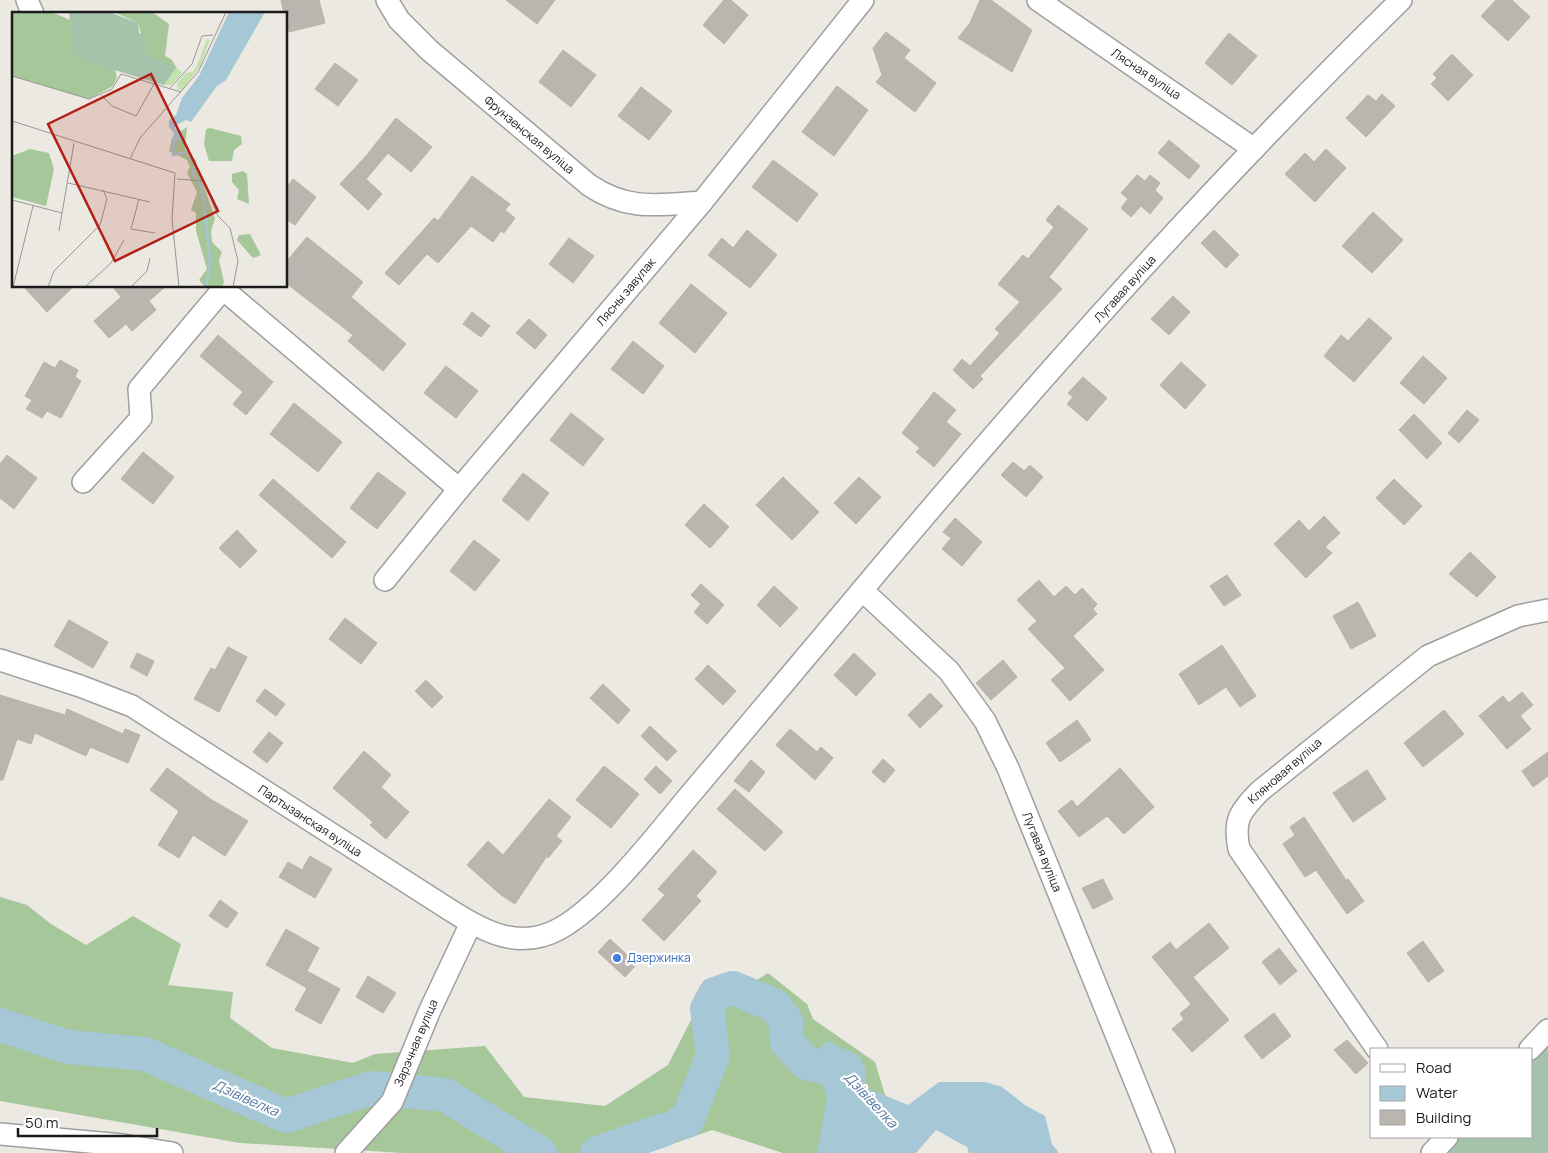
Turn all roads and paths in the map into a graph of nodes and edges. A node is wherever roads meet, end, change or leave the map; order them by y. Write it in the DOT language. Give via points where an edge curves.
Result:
graph roads {
  1 [pos="27,0"];
  2 [pos="387,0"];
  3 [pos="863,0"];
  4 [pos="1038,0"];
  5 [pos="1401,0"];
  6 [pos="32,12"];
  7 [pos="1254,149"];
  8 [pos="702,202"];
  9 [pos="83,482"];
  10 [pos="459,489"];
  11 [pos="385,580"];
  12 [pos="862,590"];
  13 [pos="1548,610"];
  14 [pos="0,660"];
  15 [pos="610,885"];
  16 [pos="471,923"];
  17 [pos="1548,1030"];
  18 [pos="1376,1048"];
  19 [pos="1531,1048"];
  20 [pos="0,1134"];
  21 [pos="172,1153"];
  22 [pos="346,1153"];
  23 [pos="1164,1153"];
  1 -- 6 [label="street"];
  2 -- 8 [label="street, Фрунзенская вуліца" via="399,20 428,50 607,198 642,206"];
  3 -- 8 [label="street, Лясны завулак"];
  4 -- 7 [label="street, Лясная вуліца"];
  5 -- 7 [label="street, Лугавая вуліца"];
  7 -- 12 [label="street, Лугавая вуліца" via="1043,380"];
  8 -- 10 [label="street, Лясны завулак"];
  9 -- 10 [label="street" via="141,418 139,389 223,289"];
  10 -- 11 [label="street, Лясны завулак"];
  12 -- 15 [label="street, Лугавая вуліца" via="659,832"];
  12 -- 23 [label="street, Лугавая вуліца" via="949,672 985,720 1008,768"];
  13 -- 18 [label="street, Кляновая вуліца" via="1518,616 1428,656 1260,791 1240,811 1235,831 1239,849"];
  14 -- 16 [label="street, Партызанская вуліца" via="132,706"];
  15 -- 16 [label="street, Партызанская вуліца" via="582,913 541,937 521,939 491,934"];
  16 -- 22 [label="street, Зарэчная вуліца" via="396,1091 369,1130"];
  17 -- 19 [label="street"];
  20 -- 21 [label="street" via="123,1145"];
}
